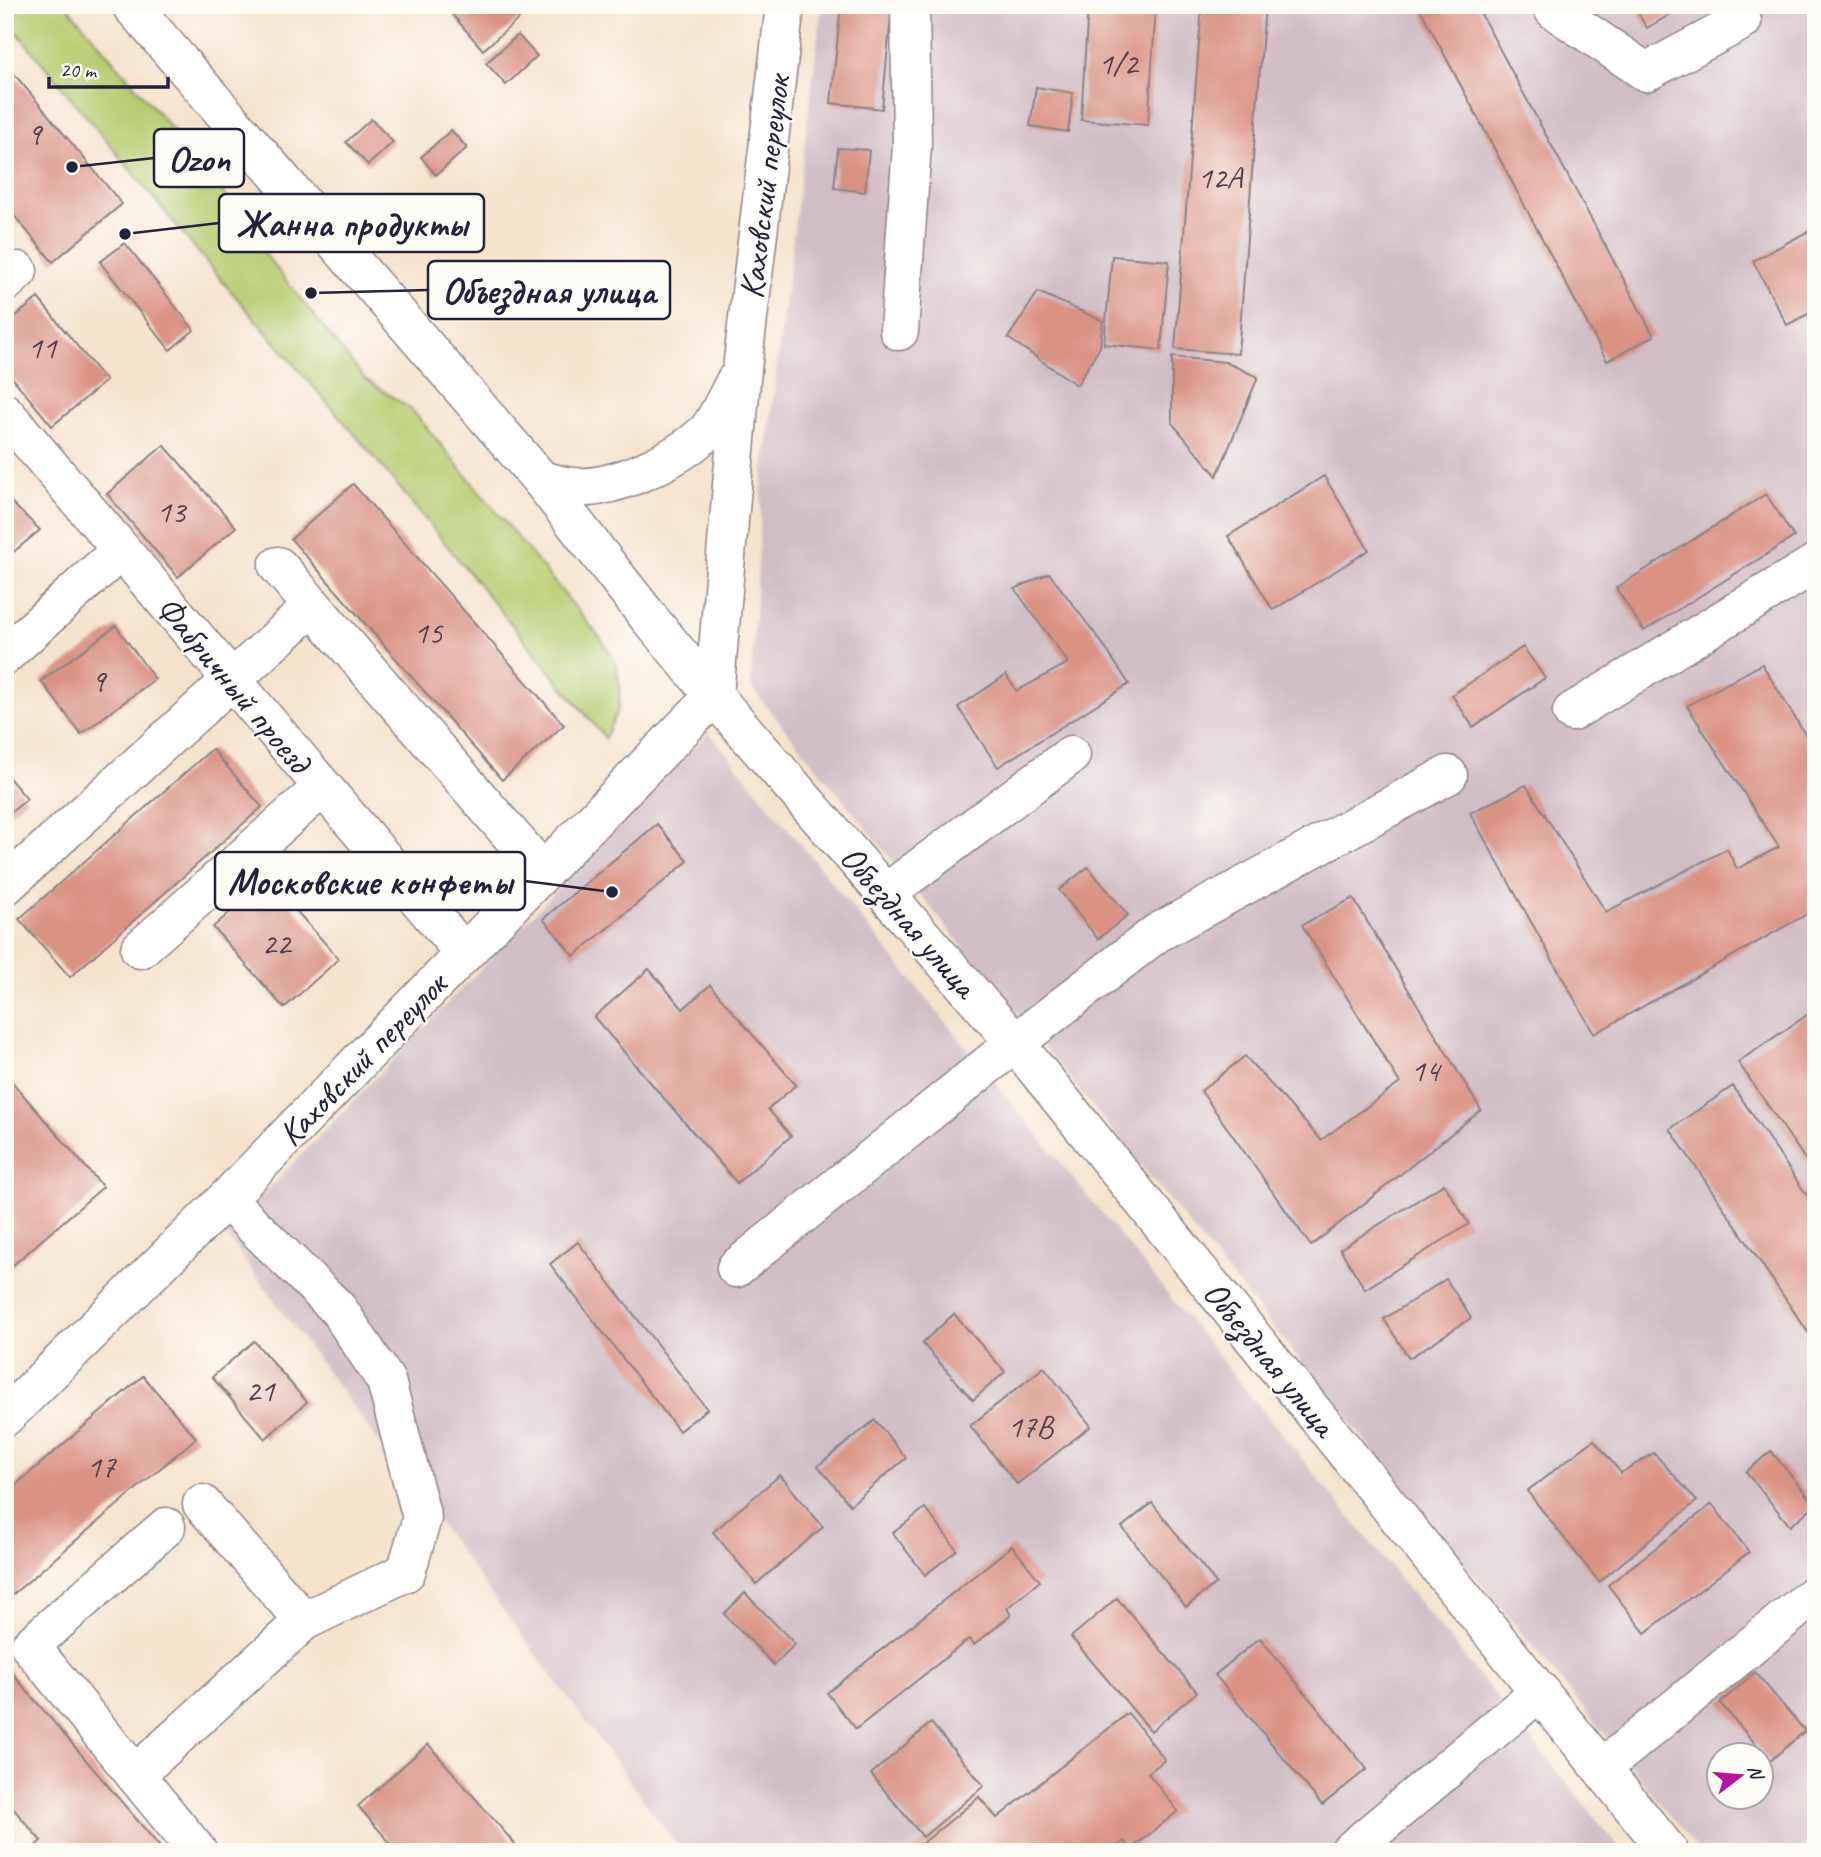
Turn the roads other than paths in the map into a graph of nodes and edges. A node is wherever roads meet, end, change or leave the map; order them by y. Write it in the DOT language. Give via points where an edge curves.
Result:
graph roads {
  1 [pos="131,5"];
  2 [pos="785,5"];
  3 [pos="910,5"];
  4 [pos="1551,5"];
  5 [pos="1742,21"];
  6 [pos="899,331"];
  7 [pos="742,369"];
  8 [pos="5,414"];
  9 [pos="541,480"];
  10 [pos="121,551"];
  11 [pos="1816,564"];
  12 [pos="278,566"];
  13 [pos="313,606"];
  14 [pos="5,655"];
  15 [pos="231,679"];
  16 [pos="714,696"];
  17 [pos="1572,712"];
  18 [pos="1071,755"];
  19 [pos="1448,775"];
  20 [pos="323,787"];
  21 [pos="543,872"];
  22 [pos="5,886"];
  23 [pos="886,893"];
  24 [pos="140,949"];
  25 [pos="464,953"];
  26 [pos="1016,1043"];
  27 [pos="226,1199"];
  28 [pos="736,1268"];
  29 [pos="5,1418"];
  30 [pos="202,1504"];
  31 [pos="166,1527"];
  32 [pos="1816,1593"];
  33 [pos="304,1621"];
  34 [pos="1540,1691"];
  35 [pos="1602,1769"];
  36 [pos="135,1775"];
  37 [pos="198,1852"];
  38 [pos="1349,1852"];
  39 [pos="1669,1852"];
  1 -- 9 [label="main road, Объездная улица"];
  2 -- 7 [label="main road, Каховский переулок"];
  3 -- 6 [label="main road" via="912,145"];
  4 -- 5 [label="main road" via="1646,72"];
  7 -- 9 [label="main road" via="708,431 645,472 574,487"];
  7 -- 16 [label="main road, Каховский переулок"];
  8 -- 10 [label="main road, Фабричный проезд"];
  9 -- 16 [label="main road, Объездная улица"];
  10 -- 14 [label="main road"];
  10 -- 15 [label="main road, Фабричный проезд"];
  11 -- 17 [label="main road"];
  12 -- 13 [label="main road"];
  13 -- 15 [label="main road"];
  13 -- 21 [label="main road"];
  15 -- 20 [label="main road, Фабричный проезд"];
  15 -- 22 [label="main road"];
  16 -- 21 [label="main road, Каховский переулок"];
  16 -- 23 [label="main road, Объездная улица"];
  18 -- 23 [label="main road"];
  19 -- 26 [label="main road" via="1157,933"];
  20 -- 24 [label="main road"];
  20 -- 25 [label="main road, Фабричный проезд"];
  21 -- 25 [label="main road, Каховский переулок"];
  23 -- 26 [label="main road, Объездная улица"];
  25 -- 27 [label="main road, Каховский переулок"];
  26 -- 28 [label="main road"];
  26 -- 34 [label="main road, Объездная улица"];
  27 -- 29 [label="main road, Каховский переулок"];
  27 -- 33 [label="main road" via="338,1309 386,1381 422,1518 406,1572"];
  30 -- 33 [label="main road"];
  31 -- 36 [label="main road" via="30,1646"];
  32 -- 35 [label="main road"];
  33 -- 36 [label="main road"];
  34 -- 35 [label="main road, Объездная улица"];
  34 -- 38 [label="main road"];
  35 -- 39 [label="main road, Объездная улица"];
  36 -- 37 [label="main road"];
}
